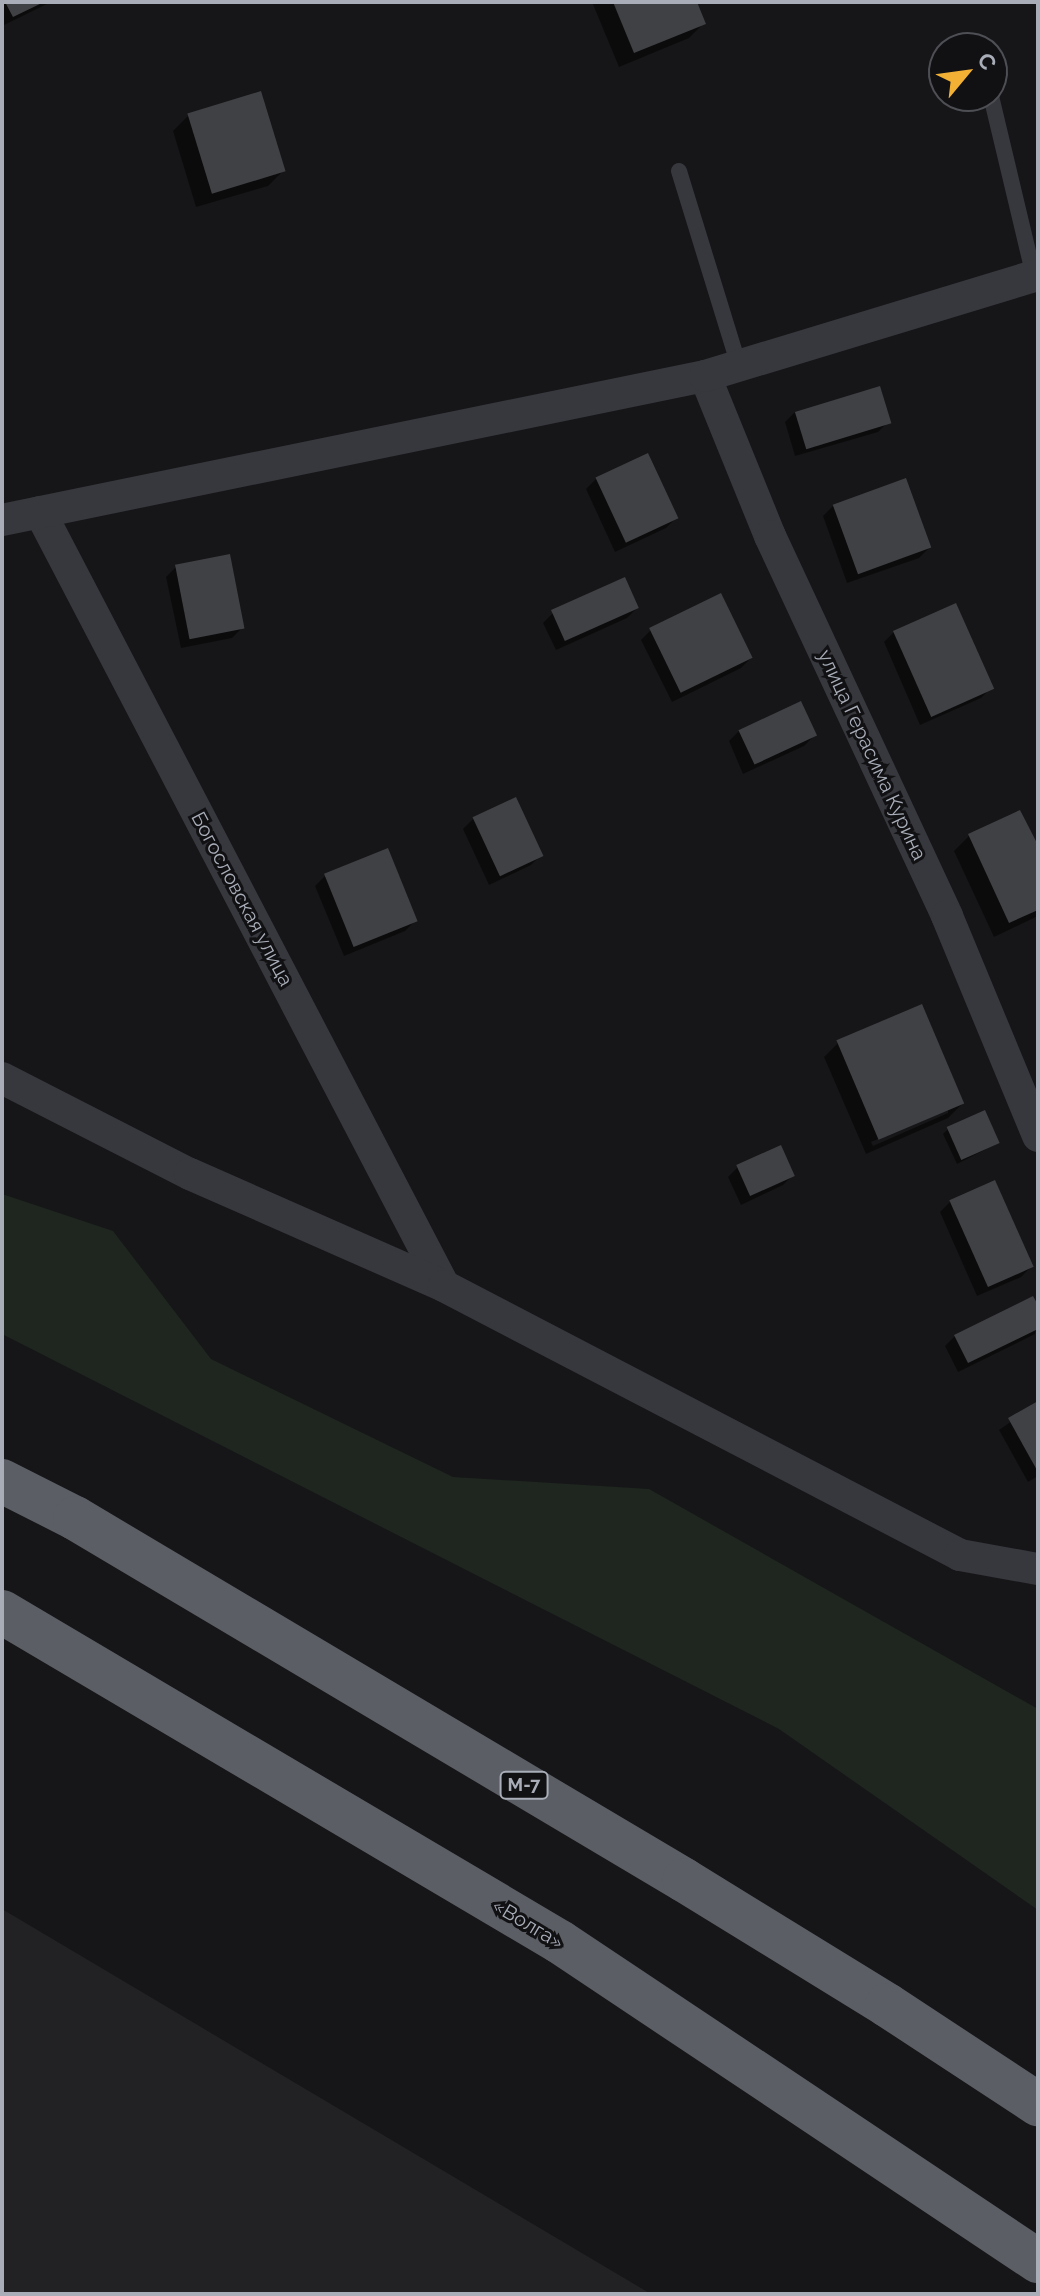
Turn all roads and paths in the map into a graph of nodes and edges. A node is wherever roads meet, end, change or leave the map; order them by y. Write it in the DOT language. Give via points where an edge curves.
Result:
graph roads {
  1 [pos="995,112"];
  2 [pos="679,171"];
  3 [pos="1036,276"];
  4 [pos="739,366"];
  5 [pos="705,376"];
  6 [pos="40,512"];
  7 [pos="2,520"];
  8 [pos="2,1078"];
  9 [pos="1038,1136"];
  10 [pos="444,1286"];
  11 [pos="2,1481"];
  12 [pos="1038,1569"];
  13 [pos="2,1612"];
  14 [pos="1038,2104"];
  15 [pos="1038,2261"];
  1 -- 3 [label="lane"];
  2 -- 4 [label="lane"];
  3 -- 4 [label="street"];
  4 -- 5 [label="street"];
  5 -- 6 [label="street"];
  5 -- 9 [label="street, улица Герасима Курина" via="770,536 947,916"];
  6 -- 7 [label="street"];
  6 -- 10 [label="street, Богословская улица"];
  8 -- 10 [label="street" via="190,1174"];
  10 -- 12 [label="street" via="960,1555"];
  11 -- 14 [label="highway, М-7" via="75,1518 684,1880"];
  13 -- 15 [label="highway, «Волга»" via="560,1942"];
}
